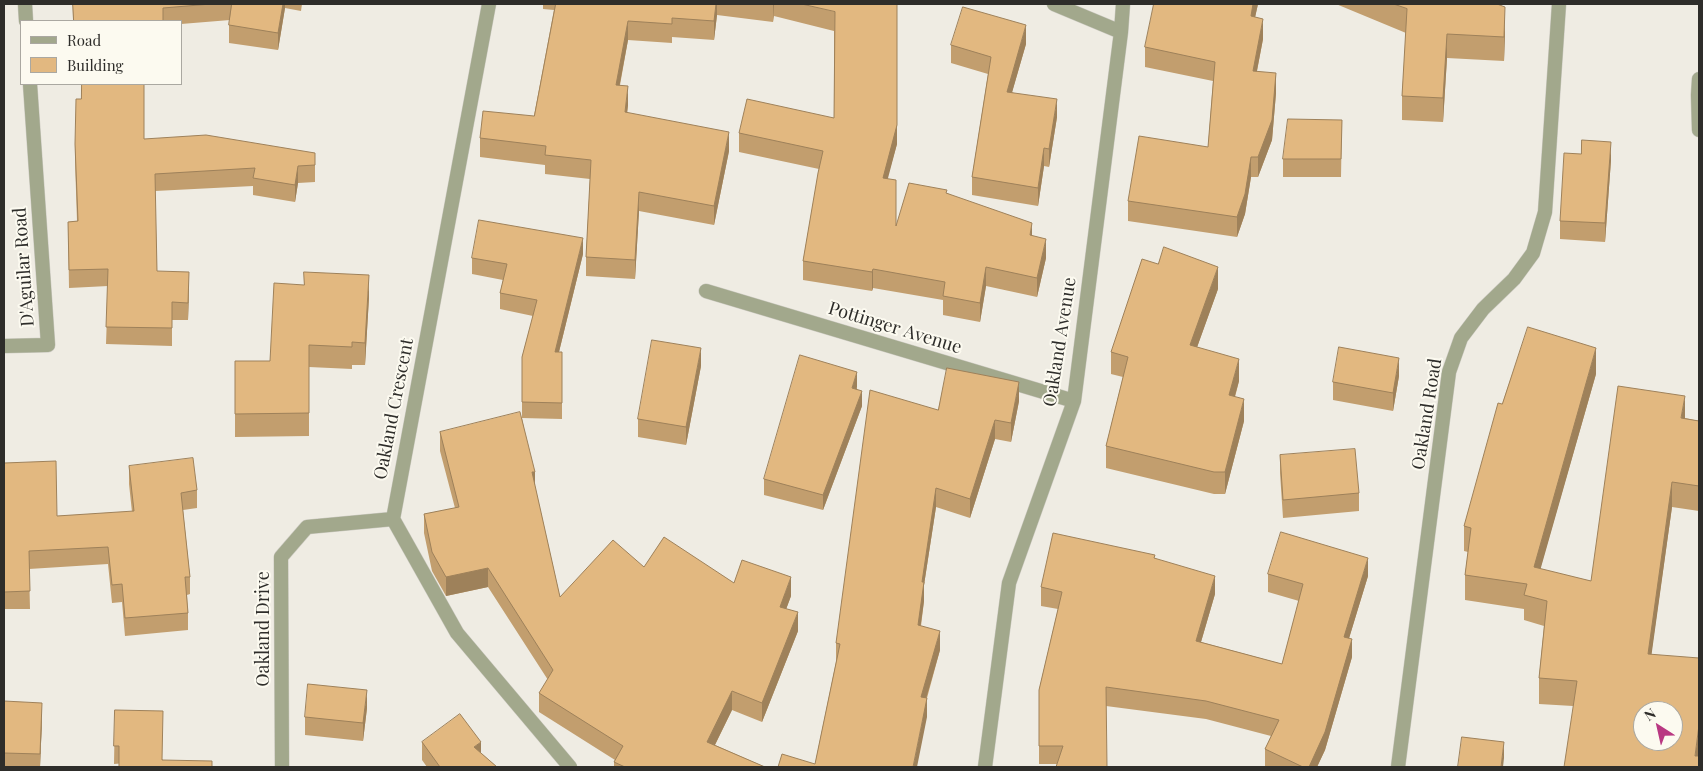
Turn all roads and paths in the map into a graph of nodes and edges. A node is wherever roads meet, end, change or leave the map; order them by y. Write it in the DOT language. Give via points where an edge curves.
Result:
graph roads {
  1 [pos="25,4"];
  2 [pos="489,4"];
  3 [pos="1054,4"];
  4 [pos="1123,4"];
  5 [pos="1560,4"];
  6 [pos="26,20"];
  7 [pos="1121,32"];
  8 [pos="1699,79"];
  9 [pos="30,85"];
  10 [pos="1699,130"];
  11 [pos="706,291"];
  12 [pos="4,346"];
  13 [pos="1074,401"];
  14 [pos="393,518"];
  15 [pos="282,767"];
  16 [pos="570,767"];
  17 [pos="985,767"];
  18 [pos="1398,767"];
  1 -- 6 [label="street"];
  2 -- 14 [label="street, Oakland Crescent"];
  3 -- 7 [label="street"];
  4 -- 7 [label="street, Oakland Avenue"];
  5 -- 18 [label="street, Oakland Road" via="1545,212 1533,253 1461,338 1449,372"];
  7 -- 13 [label="street, Oakland Avenue"];
  8 -- 10 [label="street"];
  9 -- 12 [label="street, D'Aguilar Road" via="48,344"];
  11 -- 13 [label="street, Pottinger Avenue"];
  13 -- 17 [label="street, Oakland Avenue" via="1009,583"];
  14 -- 15 [label="street, Oakland Drive" via="307,527 281,557"];
  14 -- 16 [label="street" via="457,633"];
}
